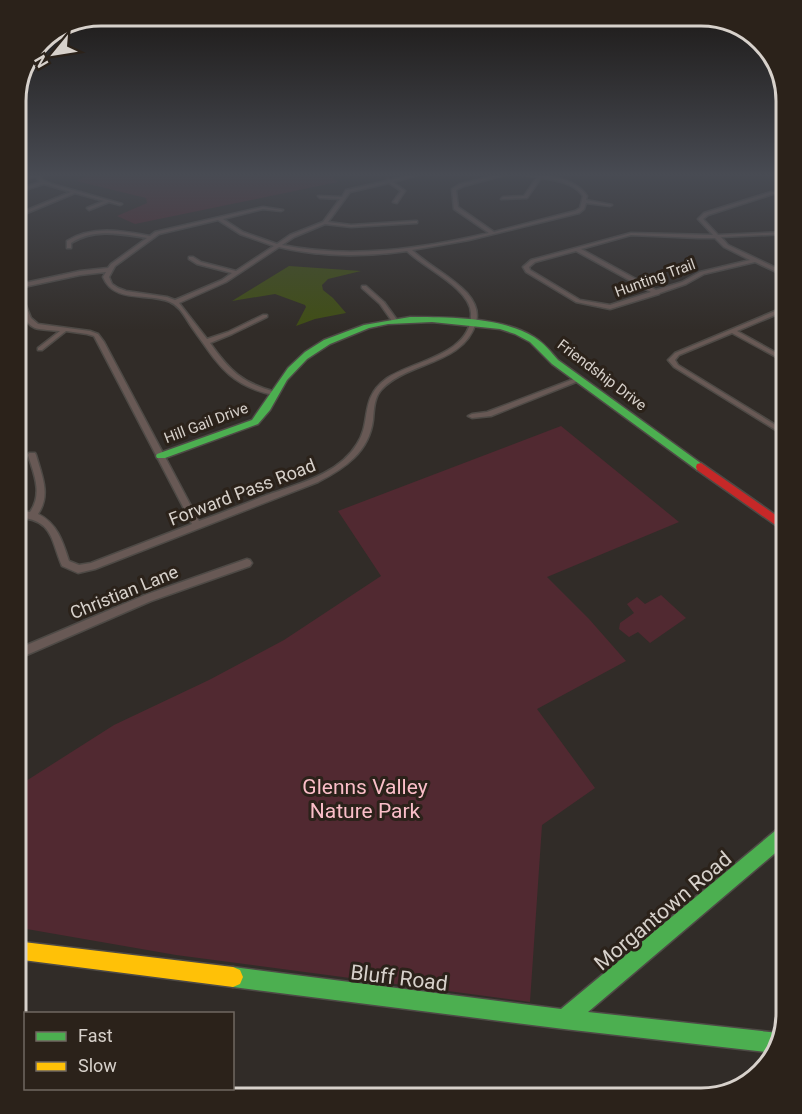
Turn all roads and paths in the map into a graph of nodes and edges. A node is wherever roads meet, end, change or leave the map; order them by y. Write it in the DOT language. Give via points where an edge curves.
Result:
graph roads {
  1 [pos="181,226"];
  2 [pos="232,226"];
  3 [pos="317,226"];
  4 [pos="483,226"];
  5 [pos="521,226"];
  6 [pos="705,226"];
  7 [pos="493,233"];
  8 [pos="776,233"];
  9 [pos="715,236"];
  10 [pos="150,237"];
  11 [pos="279,246"];
  12 [pos="69,247"];
  13 [pos="576,249"];
  14 [pos="410,251"];
  15 [pos="191,258"];
  16 [pos="755,260"];
  17 [pos="776,269"];
  18 [pos="108,270"];
  19 [pos="237,273"];
  20 [pos="26,285"];
  21 [pos="364,287"];
  22 [pos="657,293"];
  23 [pos="176,302"];
  24 [pos="26,310"];
  25 [pos="776,313"];
  26 [pos="265,316"];
  27 [pos="394,320"];
  28 [pos="474,322"];
  29 [pos="64,330"];
  30 [pos="734,332"];
  31 [pos="206,342"];
  32 [pos="40,349"];
  33 [pos="776,355"];
  34 [pos="579,380"];
  35 [pos="274,393"];
  36 [pos="472,416"];
  37 [pos="776,428"];
  38 [pos="32,455"];
  39 [pos="161,456"];
  40 [pos="26,515"];
  41 [pos="33,515"];
  42 [pos="776,521"];
  43 [pos="197,526"];
  44 [pos="247,563"];
  45 [pos="74,568"];
  46 [pos="68,577"];
  47 [pos="26,650"];
  48 [pos="776,841"];
  49 [pos="26,951"];
  50 [pos="564,1019"];
  51 [pos="771,1042"];
  1 -- 10 [label="street"];
  2 -- 11 [label="street"];
  3 -- 11 [label="street"];
  4 -- 7 [label="street"];
  5 -- 7 [label="street"];
  6 -- 9 [label="street"];
  7 -- 14 [label="street"];
  8 -- 9 [label="street"];
  9 -- 13 [label="street" via="631,234"];
  9 -- 16 [label="street"];
  10 -- 12 [label="street" via="95,232 73,239"];
  10 -- 18 [label="street"];
  11 -- 14 [label="street" via="342,254"];
  11 -- 19 [label="street"];
  13 -- 22 [label="street"];
  13 -- 22 [label="street, Hunting Trail" via="533,261 526,266 528,272 571,298 597,306 620,305"];
  14 -- 28 [label="street" via="464,293 474,309"];
  15 -- 19 [label="street"];
  16 -- 17 [label="street"];
  16 -- 22 [label="street, Hunting Trail" via="702,273"];
  18 -- 20 [label="street"];
  18 -- 23 [label="street" via="106,282 115,290"];
  19 -- 23 [label="street"];
  21 -- 27 [label="street"];
  23 -- 31 [label="street"];
  24 -- 29 [label="street" via="31,322"];
  25 -- 30 [label="street"];
  26 -- 31 [label="street"];
  27 -- 28 [label="street, Hill Gail Drive"];
  27 -- 35 [label="street, Hill Gail Drive" via="362,327 323,344 294,367"];
  28 -- 34 [label="street, Friendship Drive" via="505,328 531,339"];
  28 -- 43 [label="street, Forward Pass Road" via="451,351 400,373 381,386 371,402 363,441 342,466"];
  29 -- 32 [label="street"];
  29 -- 39 [label="street" via="96,335"];
  30 -- 33 [label="street"];
  30 -- 37 [label="street" via="677,354 672,360"];
  31 -- 35 [label="street" via="235,379"];
  34 -- 36 [label="street" via="488,414"];
  34 -- 42 [label="street, Friendship Drive"];
  35 -- 39 [label="street, Hill Gail Drive" via="265,413 255,422"];
  38 -- 41 [label="street" via="43,493"];
  39 -- 43 [label="street"];
  40 -- 41 [label="street"];
  41 -- 45 [label="street" via="52,527 65,563"];
  43 -- 45 [label="street, Forward Pass Road" via="92,566"];
  44 -- 47 [label="street, Christian Lane" via="148,598"];
  45 -- 46 [label="street"];
  48 -- 50 [label="street, Morgantown Road"];
  49 -- 50 [label="street, Bluff Road"];
  50 -- 51 [label="street, Bluff Road"];
}
